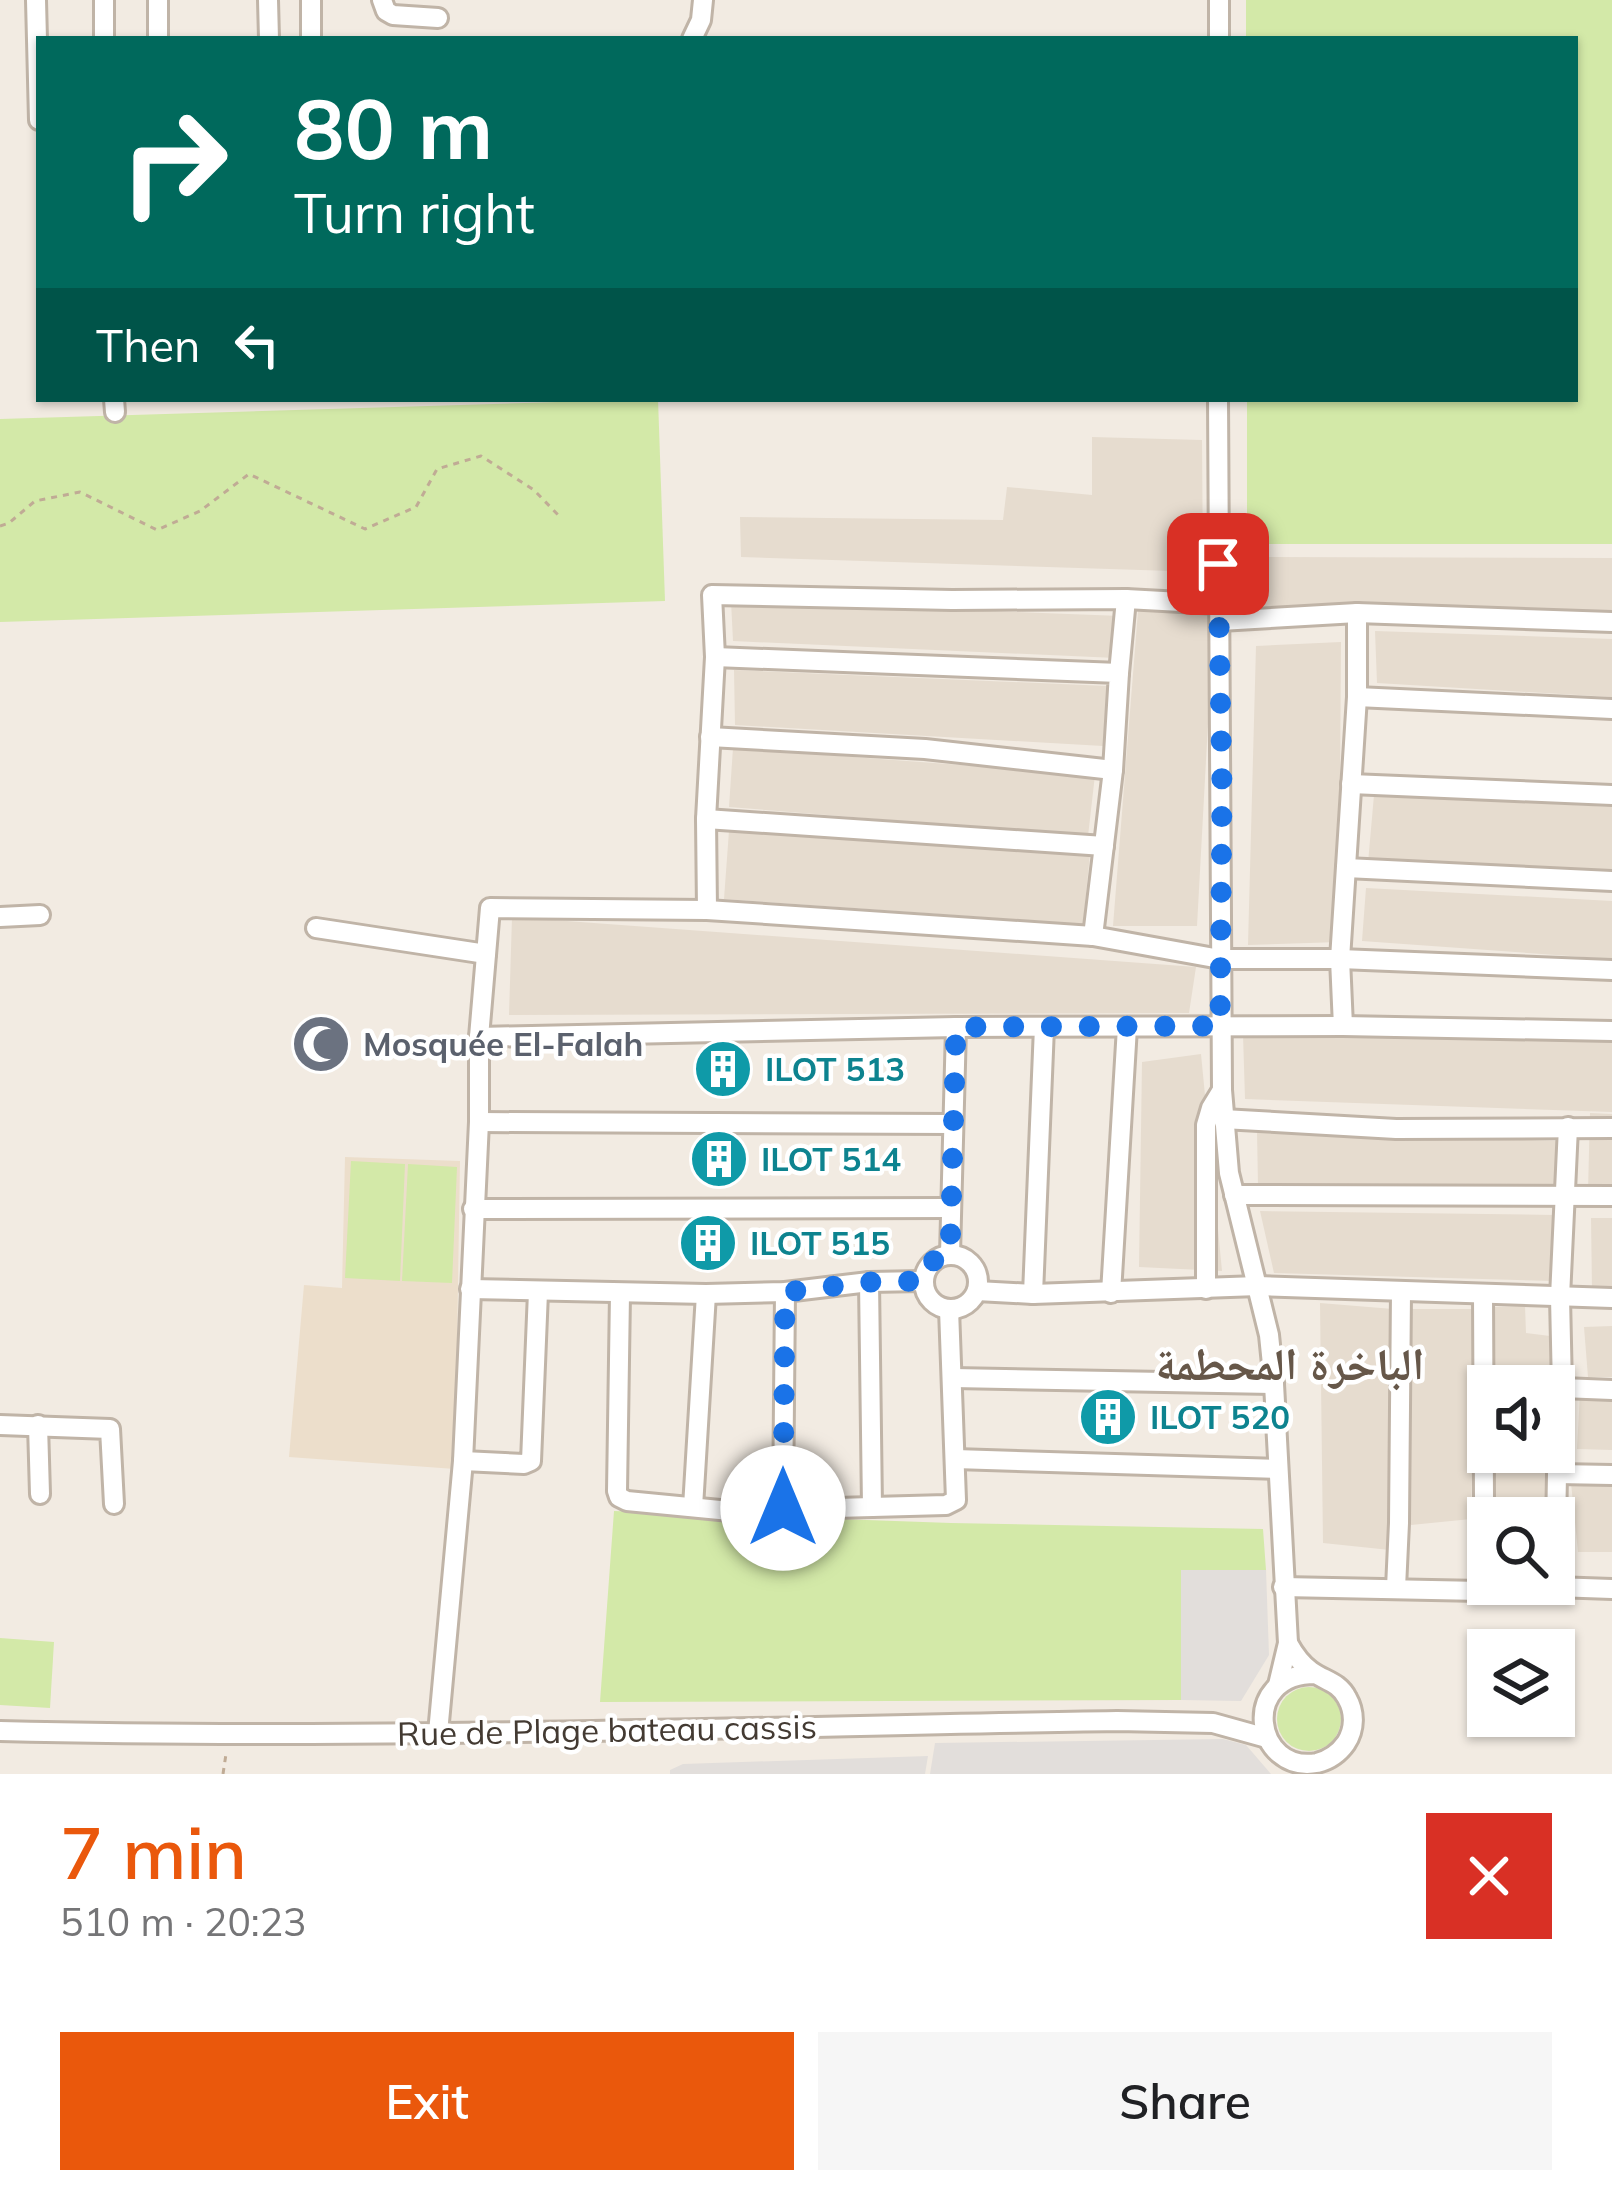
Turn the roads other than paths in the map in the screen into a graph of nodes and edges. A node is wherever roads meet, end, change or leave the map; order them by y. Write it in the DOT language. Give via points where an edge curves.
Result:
graph roads {
  1 [pos="36,0"];
  2 [pos="104,0"];
  3 [pos="158,0"];
  4 [pos="268,0"];
  5 [pos="311,0"];
  6 [pos="382,0"];
  7 [pos="704,0"];
  8 [pos="1220,0"];
  9 [pos="439,18"];
  10 [pos="37,36"];
  11 [pos="104,36"];
  12 [pos="158,36"];
  13 [pos="269,36"];
  14 [pos="311,36"];
  15 [pos="693,36"];
  16 [pos="1219,36"];
  17 [pos="1218,402"];
  18 [pos="1126,598"];
  19 [pos="1219,612"];
  20 [pos="1357,613"];
  21 [pos="1612,622"];
  22 [pos="716,657"];
  23 [pos="1119,674"];
  24 [pos="1357,697"];
  25 [pos="1612,709"];
  26 [pos="710,736"];
  27 [pos="1113,770"];
  28 [pos="1351,784"];
  29 [pos="1612,795"];
  30 [pos="706,819"];
  31 [pos="1104,846"];
  32 [pos="1346,868"];
  33 [pos="1612,881"];
  34 [pos="707,910"];
  35 [pos="40,915"];
  36 [pos="0,917"];
  37 [pos="316,928"];
  38 [pos="1093,936"];
  39 [pos="486,954"];
  40 [pos="1220,959"];
  41 [pos="1340,959"];
  42 [pos="1612,970"];
  43 [pos="1220,1026"];
  44 [pos="1343,1026"];
  45 [pos="956,1027"];
  46 [pos="1044,1027"];
  47 [pos="1127,1027"];
  48 [pos="1612,1031"];
  49 [pos="478,1037"];
  50 [pos="1222,1090"];
  51 [pos="1223,1119"];
  52 [pos="479,1123"];
  53 [pos="953,1124"];
  54 [pos="1568,1127"];
  55 [pos="1612,1128"];
  56 [pos="1234,1195"];
  57 [pos="1565,1196"];
  58 [pos="1612,1196"];
  59 [pos="950,1208"];
  60 [pos="473,1209"];
  61 [pos="950,1254"];
  62 [pos="923,1281"];
  63 [pos="869,1282"];
  64 [pos="1258,1286"];
  65 [pos="470,1289"];
  66 [pos="1206,1289"];
  67 [pos="977,1291"];
  68 [pos="538,1292"];
  69 [pos="785,1292"];
  70 [pos="1401,1292"];
  71 [pos="1111,1293"];
  72 [pos="620,1294"];
  73 [pos="706,1294"];
  74 [pos="1033,1294"];
  75 [pos="1483,1295"];
  76 [pos="1560,1297"];
  77 [pos="1612,1298"];
  78 [pos="950,1309"];
  79 [pos="1561,1365"];
  80 [pos="953,1378"];
  81 [pos="1274,1384"];
  82 [pos="1575,1389"];
  83 [pos="1612,1390"];
  84 [pos="0,1425"];
  85 [pos="38,1425"];
  86 [pos="955,1460"];
  87 [pos="463,1461"];
  88 [pos="1277,1469"];
  89 [pos="1557,1474"];
  90 [pos="1612,1474"];
  91 [pos="40,1494"];
  92 [pos="1484,1497"];
  93 [pos="1557,1497"];
  94 [pos="114,1504"];
  95 [pos="693,1507"];
  96 [pos="872,1507"];
  97 [pos="783,1508"];
  98 [pos="1283,1587"];
  99 [pos="1396,1588"];
  100 [pos="1575,1588"];
  101 [pos="1612,1589"];
  102 [pos="1467,1591"];
  103 [pos="1288,1643"];
  104 [pos="1315,1674"];
  105 [pos="1278,1684"];
  106 [pos="1264,1706"];
  107 [pos="1214,1723"];
  108 [pos="0,1730"];
  109 [pos="438,1733"];
  110 [pos="1267,1738"];
  111 [pos="1284,1765"];
  1 -- 10 [label="street"];
  2 -- 11 [label="street"];
  3 -- 12 [label="street"];
  4 -- 13 [label="street"];
  5 -- 14 [label="street"];
  6 -- 9 [label="street" via="393,15"];
  7 -- 15 [label="street"];
  8 -- 16 [label="street"];
  17 -- 19 [label="street"];
  18 -- 19 [label="street"];
  18 -- 22 [label="street" via="712,595"];
  18 -- 23 [label="street"];
  19 -- 20 [label="street"];
  19 -- 40 [label="street"];
  20 -- 21 [label="street"];
  20 -- 24 [label="street"];
  22 -- 23 [label="street"];
  22 -- 26 [label="street"];
  23 -- 27 [label="street"];
  24 -- 25 [label="street"];
  24 -- 28 [label="street"];
  26 -- 27 [label="street"];
  26 -- 30 [label="street"];
  27 -- 31 [label="street"];
  28 -- 29 [label="street"];
  28 -- 32 [label="street"];
  30 -- 31 [label="street"];
  30 -- 34 [label="street"];
  31 -- 38 [label="street"];
  32 -- 33 [label="street"];
  32 -- 41 [label="street"];
  34 -- 38 [label="street"];
  34 -- 39 [label="street" via="490,908"];
  35 -- 36 [label="street"];
  37 -- 39 [label="street"];
  38 -- 40 [label="street"];
  39 -- 49 [label="street"];
  40 -- 41 [label="street"];
  40 -- 43 [label="street"];
  41 -- 42 [label="street"];
  41 -- 44 [label="street"];
  43 -- 44 [label="street"];
  43 -- 47 [label="street"];
  43 -- 50 [label="street"];
  44 -- 48 [label="street"];
  45 -- 46 [label="street"];
  45 -- 49 [label="street"];
  45 -- 53 [label="street"];
  46 -- 47 [label="street"];
  46 -- 74 [label="street"];
  47 -- 71 [label="street"];
  49 -- 52 [label="street"];
  50 -- 51 [label="street"];
  50 -- 66 [label="street" via="1206,1125"];
  51 -- 54 [label="street"];
  51 -- 56 [label="street"];
  52 -- 53 [label="street"];
  52 -- 60 [label="street"];
  53 -- 59 [label="street"];
  54 -- 55 [label="street"];
  54 -- 57 [label="street"];
  56 -- 57 [label="street"];
  56 -- 64 [label="street"];
  57 -- 58 [label="street"];
  57 -- 76 [label="street"];
  59 -- 60 [label="street"];
  59 -- 61 [label="street"];
  60 -- 65 [label="street"];
  61 -- 62 [label="street" via="934,1259"];
  61 -- 67 [label="street" via="973,1266"];
  62 -- 63 [label="street"];
  62 -- 78 [label="street" via="934,1304"];
  63 -- 69 [label="street"];
  63 -- 96 [label="street"];
  64 -- 66 [label="street"];
  64 -- 70 [label="street"];
  64 -- 81 [label="street"];
  65 -- 68 [label="street"];
  65 -- 87 [label="street"];
  66 -- 71 [label="street"];
  67 -- 74 [label="street"];
  67 -- 78 [label="street"];
  68 -- 72 [label="street"];
  68 -- 87 [label="street" via="531,1461"];
  69 -- 73 [label="street"];
  69 -- 97 [label="street"];
  70 -- 75 [label="street"];
  70 -- 99 [label="street"];
  71 -- 74 [label="street"];
  72 -- 73 [label="street"];
  72 -- 95 [label="street" via="617,1491 627,1501"];
  73 -- 95 [label="street"];
  75 -- 76 [label="street"];
  75 -- 92 [label="street"];
  76 -- 77 [label="street"];
  76 -- 79 [label="street"];
  78 -- 80 [label="street"];
  80 -- 81 [label="street"];
  80 -- 86 [label="street"];
  81 -- 88 [label="street"];
  82 -- 83 [label="street"];
  84 -- 85 [label="street"];
  85 -- 91 [label="street"];
  85 -- 94 [label="street" via="110,1429"];
  86 -- 88 [label="street"];
  86 -- 96 [label="street" via="956,1500"];
  87 -- 109 [label="street"];
  88 -- 98 [label="street"];
  89 -- 90 [label="street"];
  89 -- 93 [label="street"];
  95 -- 97 [label="street"];
  96 -- 97 [label="street"];
  98 -- 99 [label="street"];
  98 -- 103 [label="street"];
  99 -- 102 [label="street"];
  100 -- 101 [label="street"];
  103 -- 104 [label="street"];
  103 -- 105 [label="street"];
  104 -- 105 [label="street"];
  104 -- 111 [label="street" via="1347,1696 1351,1734 1324,1761"];
  105 -- 106 [label="street"];
  106 -- 107 [label="street, Rue de Plage bateau cassis"];
  106 -- 110 [label="street"];
  107 -- 109 [label="street, Rue de Plage bateau cassis"];
  107 -- 110 [label="street, Rue de Plage bateau cassis"];
  108 -- 109 [label="street, Rue de Plage bateau cassis"];
  110 -- 111 [label="street"];
}
